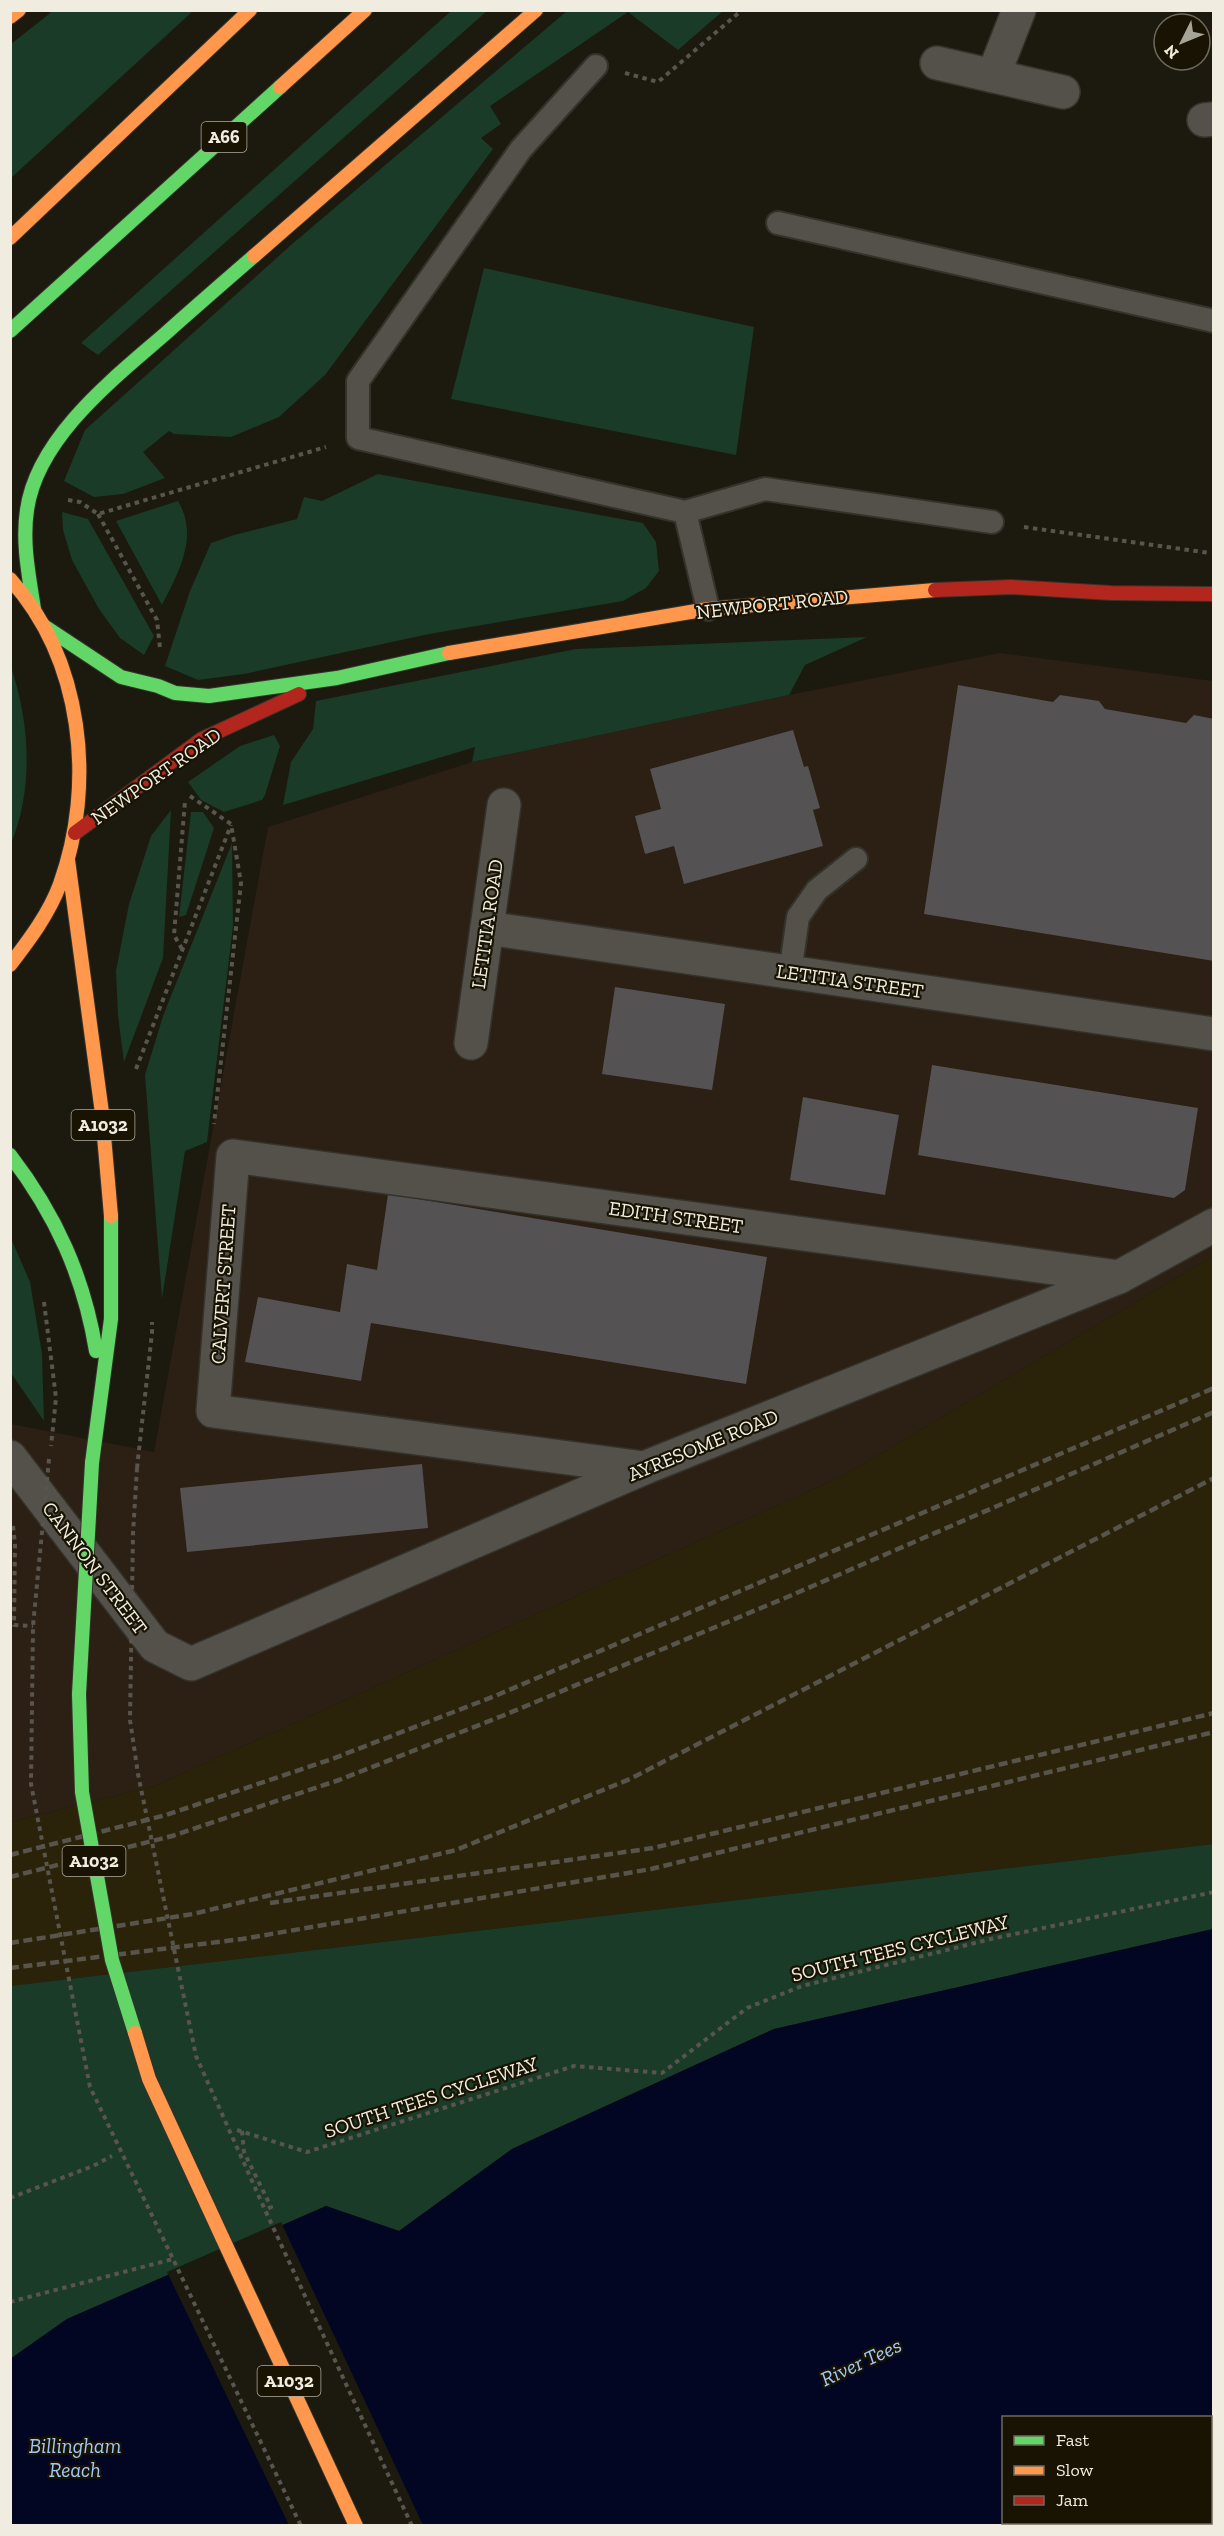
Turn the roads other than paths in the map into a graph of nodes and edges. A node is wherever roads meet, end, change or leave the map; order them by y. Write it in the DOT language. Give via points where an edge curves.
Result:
graph roads {
  1 [pos="20,10"];
  2 [pos="250,10"];
  3 [pos="365,10"];
  4 [pos="537,10"];
  5 [pos="1019,10"];
  6 [pos="10,17"];
  7 [pos="937,63"];
  8 [pos="596,66"];
  9 [pos="993,76"];
  10 [pos="1063,92"];
  11 [pos="778,223"];
  12 [pos="10,238"];
  13 [pos="1214,321"];
  14 [pos="10,331"];
  15 [pos="685,512"];
  16 [pos="992,522"];
  17 [pos="10,579"];
  18 [pos="1214,594"];
  19 [pos="34,609"];
  20 [pos="708,609"];
  21 [pos="44,627"];
  22 [pos="337,678"];
  23 [pos="504,805"];
  24 [pos="75,833"];
  25 [pos="856,858"];
  26 [pos="68,860"];
  27 [pos="487,928"];
  28 [pos="10,966"];
  29 [pos="790,973"];
  30 [pos="1214,1034"];
  31 [pos="471,1043"];
  32 [pos="10,1155"];
  33 [pos="233,1156"];
  34 [pos="1214,1225"];
  35 [pos="1119,1277"];
  36 [pos="101,1391"];
  37 [pos="10,1457"];
  38 [pos="644,1468"];
  39 [pos="191,1664"];
  40 [pos="356,2526"];
  1 -- 6 [label="main road"];
  2 -- 12 [label="main road"];
  3 -- 14 [label="main road, A66"];
  4 -- 19 [label="main road" via="131,363 73,418 48,452 31,494 25,534"];
  5 -- 9 [label="street"];
  7 -- 9 [label="street"];
  8 -- 15 [label="lane" via="521,149 358,381 358,438"];
  9 -- 10 [label="street"];
  11 -- 13 [label="lane"];
  15 -- 16 [label="lane" via="765,489"];
  15 -- 20 [label="lane"];
  17 -- 19 [label="main road"];
  18 -- 20 [label="main road, NEWPORT ROAD" via="1011,587 925,590"];
  19 -- 21 [label="main road"];
  20 -- 22 [label="main road, NEWPORT ROAD" via="478,647"];
  21 -- 22 [label="main road, NEWPORT ROAD" via="121,677 175,693 209,696"];
  21 -- 24 [label="main road" via="66,676 76,716 81,772"];
  22 -- 24 [label="main road, NEWPORT ROAD" via="202,740"];
  23 -- 27 [label="street, LETITIA ROAD"];
  24 -- 26 [label="main road"];
  25 -- 29 [label="lane" via="817,890 798,917"];
  26 -- 28 [label="main road" via="49,911 28,946"];
  26 -- 36 [label="main road, A1032" via="99,1091 111,1216 111,1320"];
  27 -- 29 [label="street, LETITIA STREET"];
  27 -- 31 [label="street, LETITIA ROAD"];
  29 -- 30 [label="street, LETITIA STREET"];
  32 -- 36 [label="main road, A1032" via="38,1189 61,1229 93,1327"];
  33 -- 35 [label="street, EDITH STREET"];
  33 -- 38 [label="street, CALVERT STREET" via="213,1411"];
  34 -- 35 [label="street, AYRESOME ROAD"];
  35 -- 38 [label="street, AYRESOME ROAD"];
  36 -- 40 [label="main road, A1032, bridge" via="92,1463 79,1694 82,1792 112,1960 149,2079"];
  37 -- 39 [label="street, CANNON STREET" via="155,1646"];
  38 -- 39 [label="street, AYRESOME ROAD"];
}
